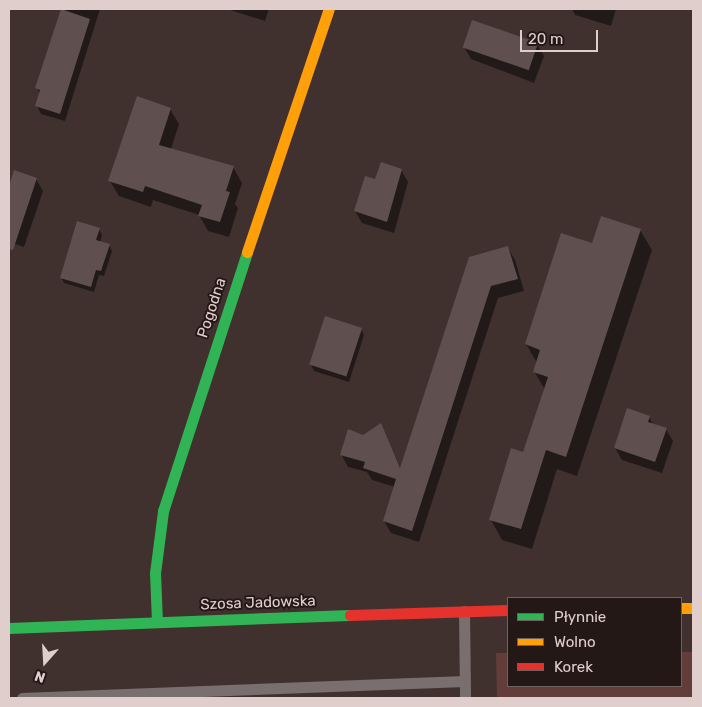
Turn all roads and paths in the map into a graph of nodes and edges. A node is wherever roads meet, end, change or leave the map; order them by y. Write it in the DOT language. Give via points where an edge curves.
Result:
graph roads {
  1 [pos="329,9"];
  2 [pos="507,610"];
  3 [pos="464,611"];
  4 [pos="157,622"];
  5 [pos="9,628"];
  6 [pos="465,681"];
  7 [pos="22,698"];
  8 [pos="465,698"];
  1 -- 4 [label="street, Pogodna" via="163,511 155,573"];
  2 -- 3 [label="street, Szosa Jadowska"];
  3 -- 4 [label="street, Szosa Jadowska"];
  3 -- 6 [label="lane"];
  4 -- 5 [label="street, Szosa Jadowska"];
  6 -- 7 [label="lane"];
  6 -- 8 [label="lane"];
}
